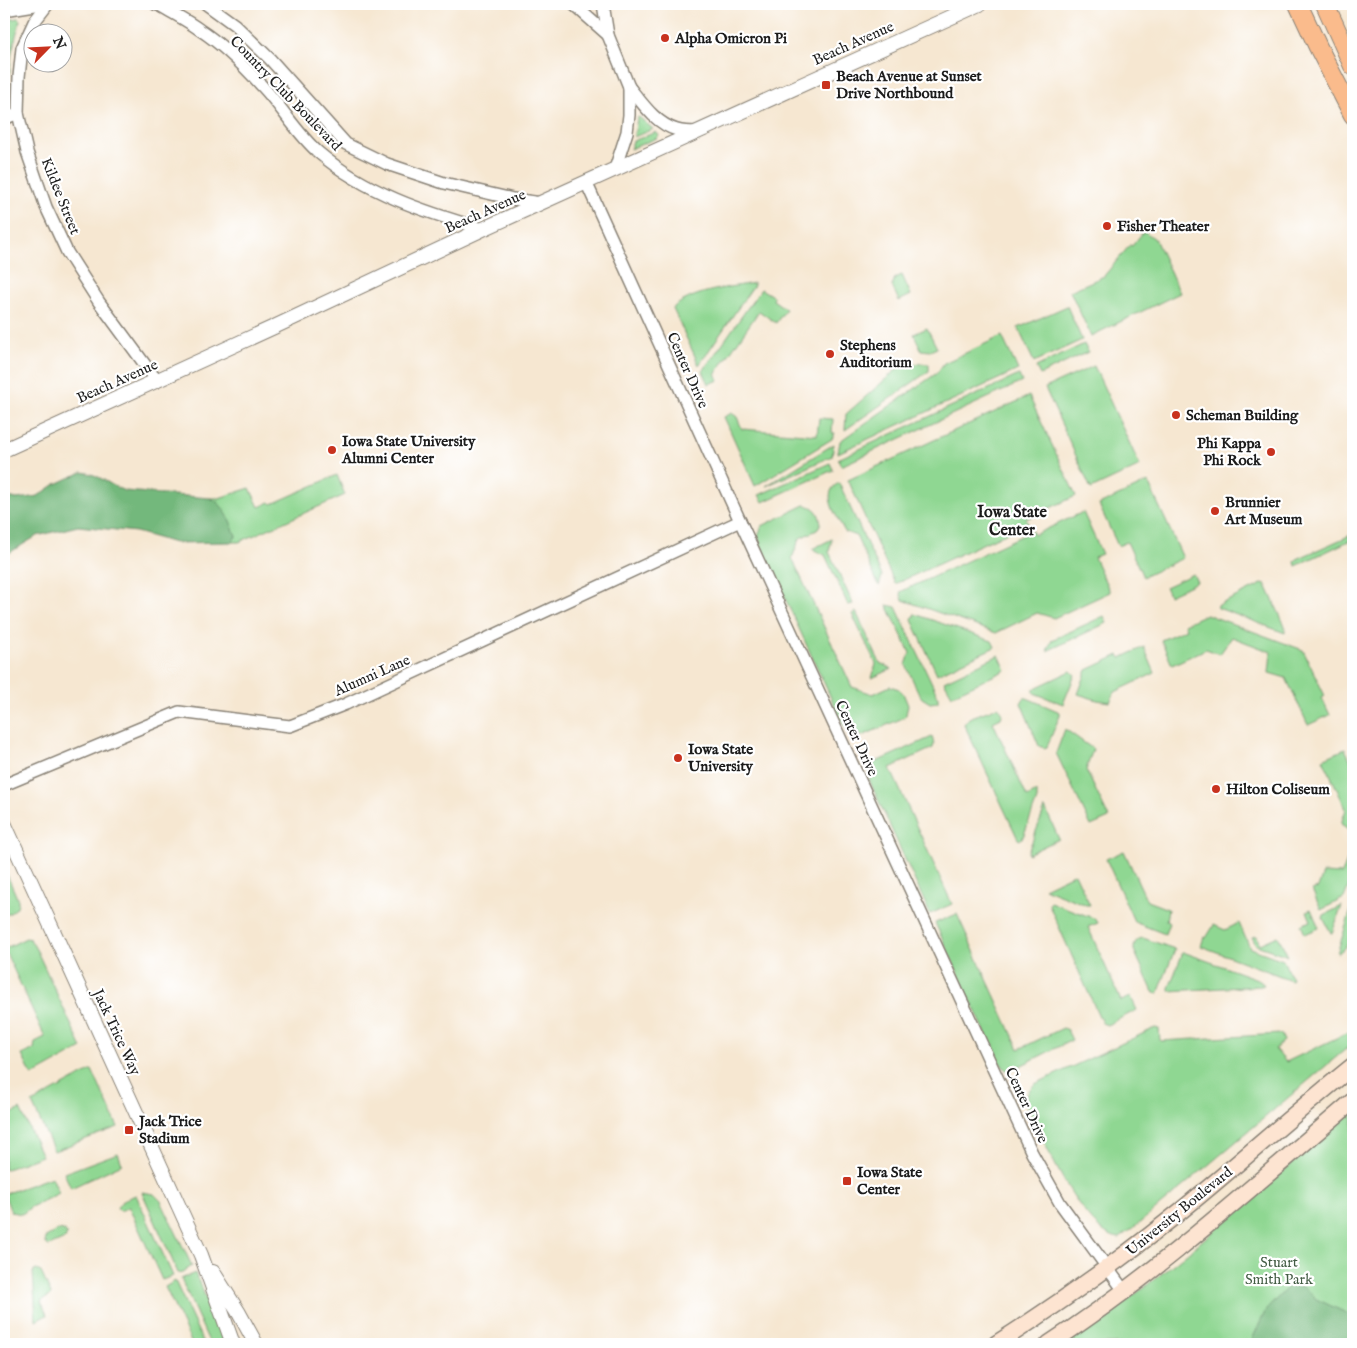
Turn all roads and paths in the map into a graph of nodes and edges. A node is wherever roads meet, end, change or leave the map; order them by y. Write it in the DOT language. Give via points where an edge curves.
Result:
graph roads {
  1 [pos="41,4"];
  2 [pos="48,4"];
  3 [pos="155,4"];
  4 [pos="206,4"];
  5 [pos="573,4"];
  6 [pos="603,4"];
  7 [pos="1298,4"];
  8 [pos="1325,4"];
  9 [pos="976,5"];
  10 [pos="4,10"];
  11 [pos="608,35"];
  12 [pos="1353,66"];
  13 [pos="629,87"];
  14 [pos="18,113"];
  15 [pos="1353,115"];
  16 [pos="4,119"];
  17 [pos="697,132"];
  18 [pos="616,169"];
  19 [pos="586,182"];
  20 [pos="542,203"];
  21 [pos="484,229"];
  22 [pos="157,381"];
  23 [pos="4,450"];
  24 [pos="740,521"];
  25 [pos="4,785"];
  26 [pos="4,823"];
  27 [pos="1353,1066"];
  28 [pos="1353,1101"];
  29 [pos="201,1254"];
  30 [pos="1108,1268"];
  31 [pos="1125,1292"];
  32 [pos="233,1344"];
  33 [pos="256,1344"];
  34 [pos="996,1344"];
  35 [pos="1049,1344"];
  1 -- 10 [label="street"];
  2 -- 14 [label="street, Kildee Street" via="34,22 22,48"];
  3 -- 21 [label="street, Country Club Boulevard" via="201,30 230,53 317,151 342,170 372,189 428,212"];
  4 -- 20 [label="street, Country Club Boulevard" via="235,24 270,59 346,144 387,164 444,183 513,200"];
  5 -- 11 [label="street"];
  6 -- 11 [label="street"];
  7 -- 15 [label="main road"];
  8 -- 12 [label="main road"];
  9 -- 17 [label="street, Beach Avenue"];
  11 -- 13 [label="street"];
  13 -- 17 [label="street" via="665,125 677,131"];
  13 -- 18 [label="street" via="627,132"];
  14 -- 16 [label="street"];
  14 -- 22 [label="street, Kildee Street" via="43,198 68,252 99,302"];
  17 -- 18 [label="street, Beach Avenue"];
  18 -- 19 [label="street, Beach Avenue"];
  19 -- 20 [label="street, Beach Avenue"];
  19 -- 24 [label="street, Center Drive"];
  20 -- 21 [label="street, Beach Avenue"];
  21 -- 22 [label="street, Beach Avenue"];
  22 -- 23 [label="street, Beach Avenue"];
  24 -- 25 [label="street, Alumni Lane" via="346,704 290,726 179,712"];
  24 -- 30 [label="street, Center Drive" via="1032,1153 1060,1203"];
  26 -- 29 [label="street, Jack Trice Way"];
  27 -- 30 [label="main road, University Boulevard"];
  28 -- 31 [label="main road, University Boulevard"];
  29 -- 32 [label="street, Jack Trice Way"];
  29 -- 33 [label="street, Jack Trice Way"];
  30 -- 31 [label="street, Center Drive"];
  30 -- 34 [label="main road, University Boulevard"];
  31 -- 35 [label="main road, University Boulevard"];
}
